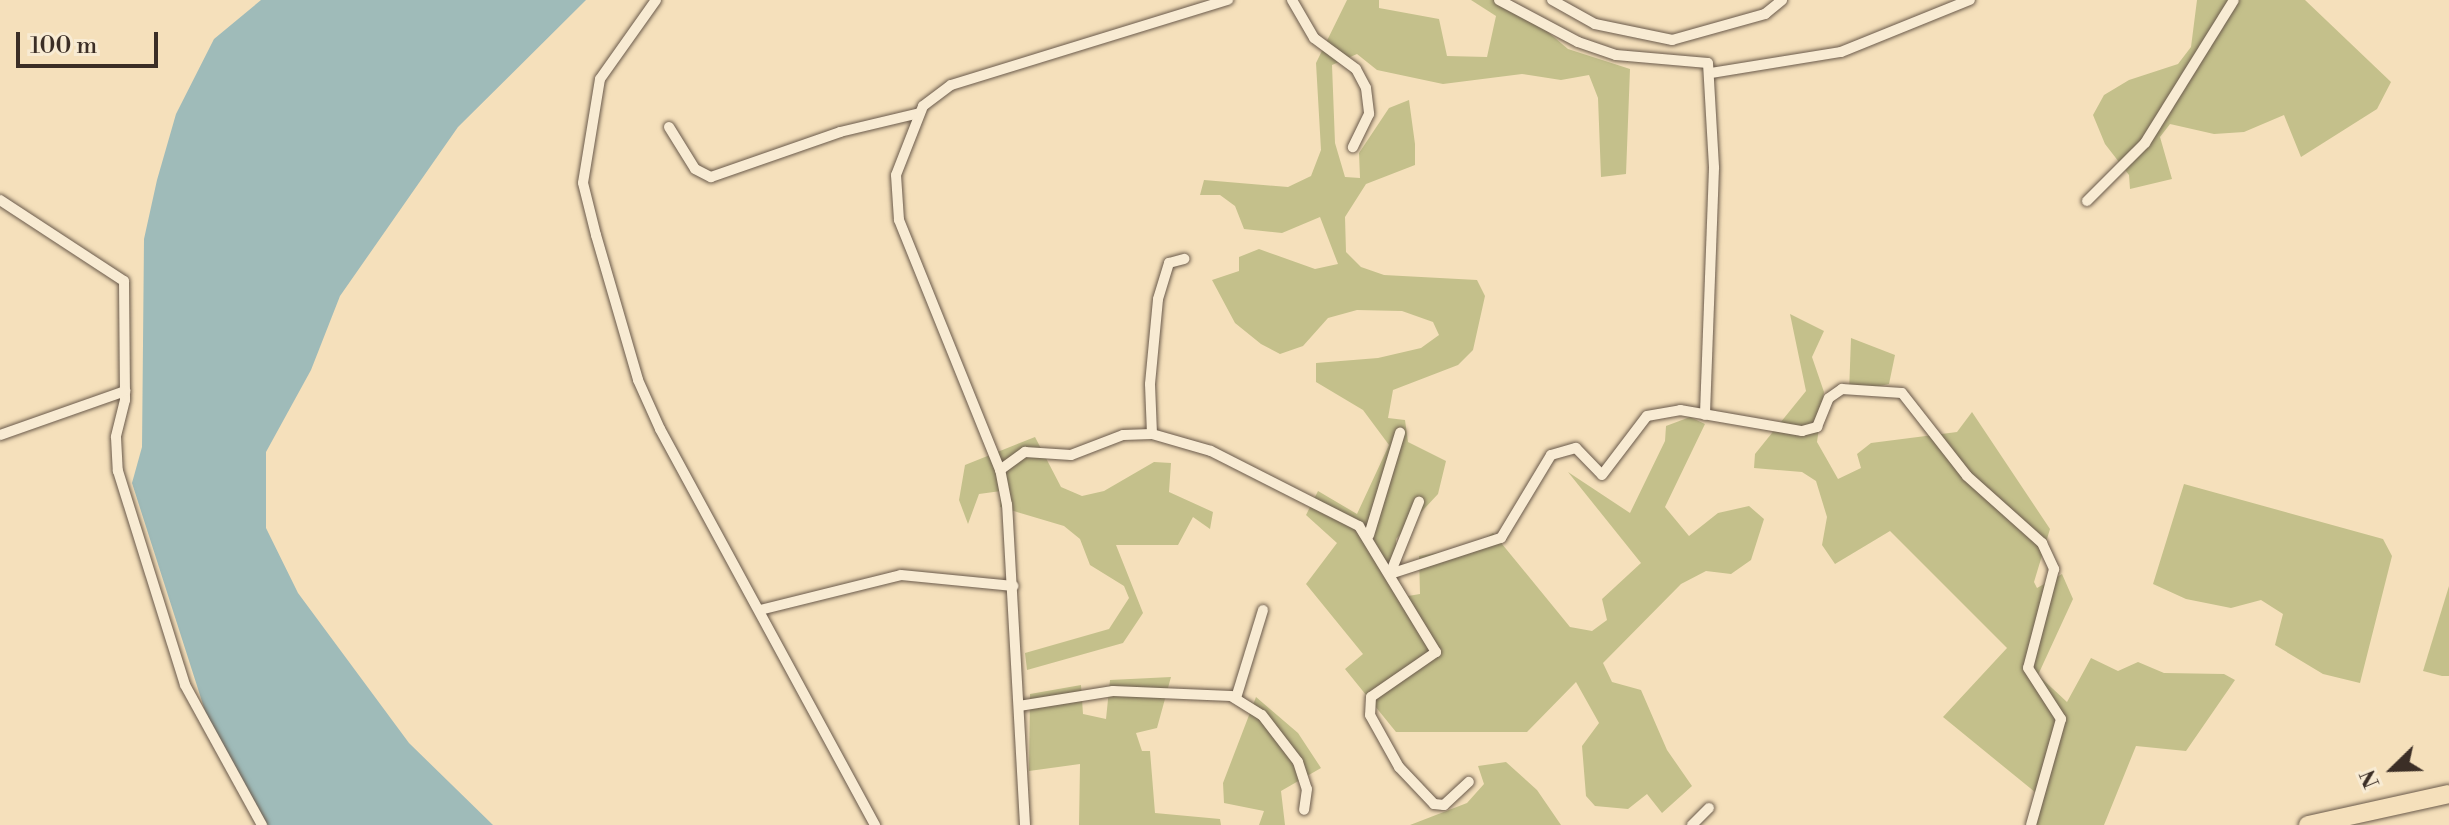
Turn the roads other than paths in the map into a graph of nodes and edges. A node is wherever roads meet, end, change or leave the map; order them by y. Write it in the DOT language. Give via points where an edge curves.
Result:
graph roads {
  1 [pos="656,0"];
  2 [pos="1228,0"];
  3 [pos="1292,0"];
  4 [pos="1499,0"];
  5 [pos="1552,0"];
  6 [pos="1782,0"];
  7 [pos="1970,0"];
  8 [pos="2234,0"];
  9 [pos="1711,73"];
  10 [pos="920,113"];
  11 [pos="669,127"];
  12 [pos="1353,147"];
  13 [pos="0,200"];
  14 [pos="2087,201"];
  15 [pos="1184,259"];
  16 [pos="125,391"];
  17 [pos="1705,415"];
  18 [pos="1400,433"];
  19 [pos="1152,434"];
  20 [pos="0,435"];
  21 [pos="1000,470"];
  22 [pos="1419,502"];
  23 [pos="1369,535"];
  24 [pos="1390,574"];
  25 [pos="1013,586"];
  26 [pos="760,610"];
  27 [pos="1263,610"];
  28 [pos="1236,698"];
  29 [pos="1019,706"];
  30 [pos="1469,782"];
  31 [pos="2449,794"];
  32 [pos="1709,808"];
  33 [pos="1304,810"];
  34 [pos="262,825"];
  35 [pos="875,825"];
  36 [pos="1025,825"];
  37 [pos="1692,825"];
  38 [pos="2031,825"];
  39 [pos="2308,825"];
  1 -- 26 [label="street" via="600,79 583,183 638,380"];
  2 -- 10 [label="street" via="979,74 938,93"];
  3 -- 12 [label="street" via="1314,38 1356,69 1366,88 1369,114"];
  4 -- 9 [label="street" via="1578,42 1616,55 1703,58"];
  5 -- 6 [label="street" via="1595,24 1672,40 1765,14"];
  7 -- 9 [label="street" via="1841,52"];
  8 -- 14 [label="street" via="2145,143"];
  9 -- 17 [label="street"];
  10 -- 11 [label="street" via="840,132 711,177 695,169"];
  10 -- 21 [label="street" via="896,175 894,202"];
  13 -- 16 [label="street" via="124,281"];
  15 -- 19 [label="street" via="1169,263 1158,299 1150,384"];
  16 -- 20 [label="street"];
  16 -- 34 [label="street" via="115,455 165,632 217,751"];
  17 -- 24 [label="street" via="1680,410 1647,416 1600,475 1576,448 1558,450 1501,538"];
  17 -- 38 [label="street" via="1812,430 1829,398 1842,389 1902,393 1976,486 2042,543 2054,580 2030,643 2028,668 2061,719"];
  18 -- 23 [label="street"];
  19 -- 21 [label="street" via="1123,435 1071,455 1025,452"];
  19 -- 23 [label="street" via="1211,451"];
  21 -- 25 [label="street"];
  22 -- 24 [label="street"];
  23 -- 24 [label="street"];
  24 -- 30 [label="street" via="1436,652 1371,697 1370,715 1399,767 1434,804 1444,805"];
  25 -- 26 [label="street" via="901,575"];
  25 -- 29 [label="street"];
  26 -- 35 [label="street"];
  27 -- 28 [label="street"];
  28 -- 29 [label="street" via="1200,690 1113,691"];
  28 -- 33 [label="street" via="1262,715 1298,762 1307,789"];
  29 -- 36 [label="street"];
  31 -- 39 [label="highway"];
  32 -- 37 [label="street"];
}
